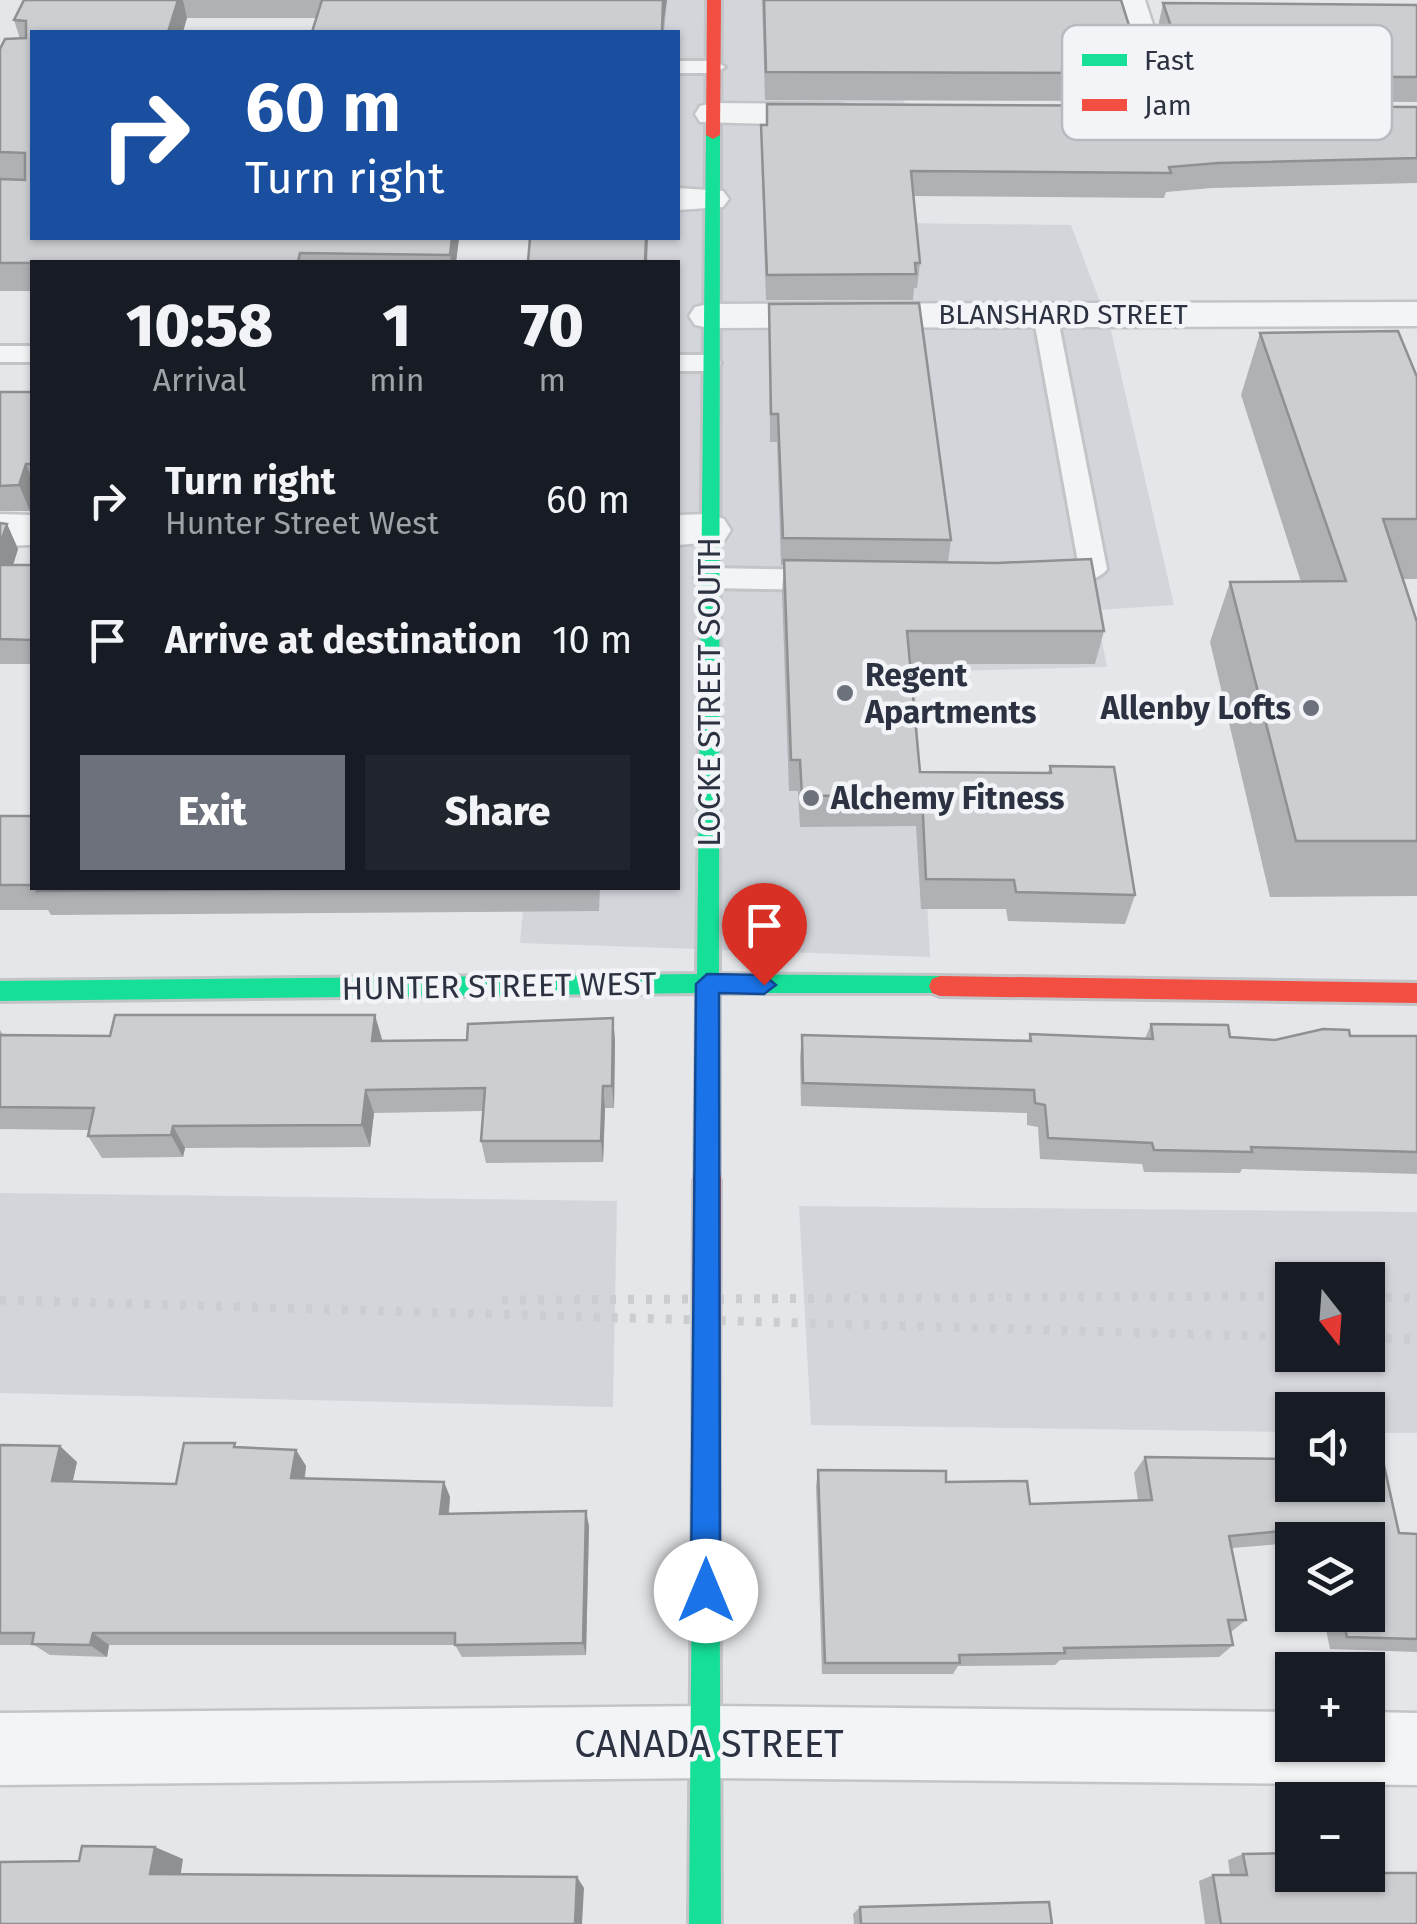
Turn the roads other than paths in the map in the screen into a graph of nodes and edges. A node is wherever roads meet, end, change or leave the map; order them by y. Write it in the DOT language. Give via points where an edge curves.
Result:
graph roads {
  1 [pos="714,0"];
  2 [pos="1128,0"];
  3 [pos="1136,25"];
  4 [pos="680,67"];
  5 [pos="715,67"];
  6 [pos="713,114"];
  7 [pos="876,115"];
  8 [pos="694,199"];
  9 [pos="1045,314"];
  10 [pos="1417,314"];
  11 [pos="709,316"];
  12 [pos="0,354"];
  13 [pos="30,354"];
  14 [pos="680,363"];
  15 [pos="709,363"];
  16 [pos="0,530"];
  17 [pos="30,530"];
  18 [pos="693,530"];
  19 [pos="708,578"];
  20 [pos="1024,578"];
  21 [pos="859,580"];
  22 [pos="707,984"];
  23 [pos="0,991"];
  24 [pos="1417,994"];
  25 [pos="705,1742"];
  26 [pos="0,1749"];
  27 [pos="1417,1749"];
  28 [pos="705,1924"];
  1 -- 5 [label="street, LOCKE STREET SOUTH"];
  2 -- 3 [label="street"];
  4 -- 5 [label="lane"];
  5 -- 6 [label="street, LOCKE STREET SOUTH"];
  6 -- 7 [label="street"];
  6 -- 8 [label="street, LOCKE STREET SOUTH"];
  8 -- 11 [label="street, LOCKE STREET SOUTH"];
  9 -- 10 [label="street, BLANSHARD STREET"];
  9 -- 11 [label="street, BLANSHARD STREET"];
  9 -- 20 [label="lane" via="1092,569"];
  11 -- 15 [label="street, LOCKE STREET SOUTH"];
  12 -- 13 [label="lane"];
  14 -- 15 [label="lane"];
  15 -- 18 [label="street, LOCKE STREET SOUTH"];
  16 -- 17 [label="street"];
  18 -- 19 [label="street, LOCKE STREET SOUTH"];
  19 -- 21 [label="lane"];
  19 -- 22 [label="street, LOCKE STREET SOUTH"];
  22 -- 23 [label="street, HUNTER STREET WEST"];
  22 -- 24 [label="street, HUNTER STREET WEST"];
  22 -- 25 [label="street, LOCKE STREET SOUTH, bridge"];
  25 -- 26 [label="street, CANADA STREET"];
  25 -- 27 [label="street, CANADA STREET"];
  25 -- 28 [label="street, LOCKE STREET SOUTH"];
}
